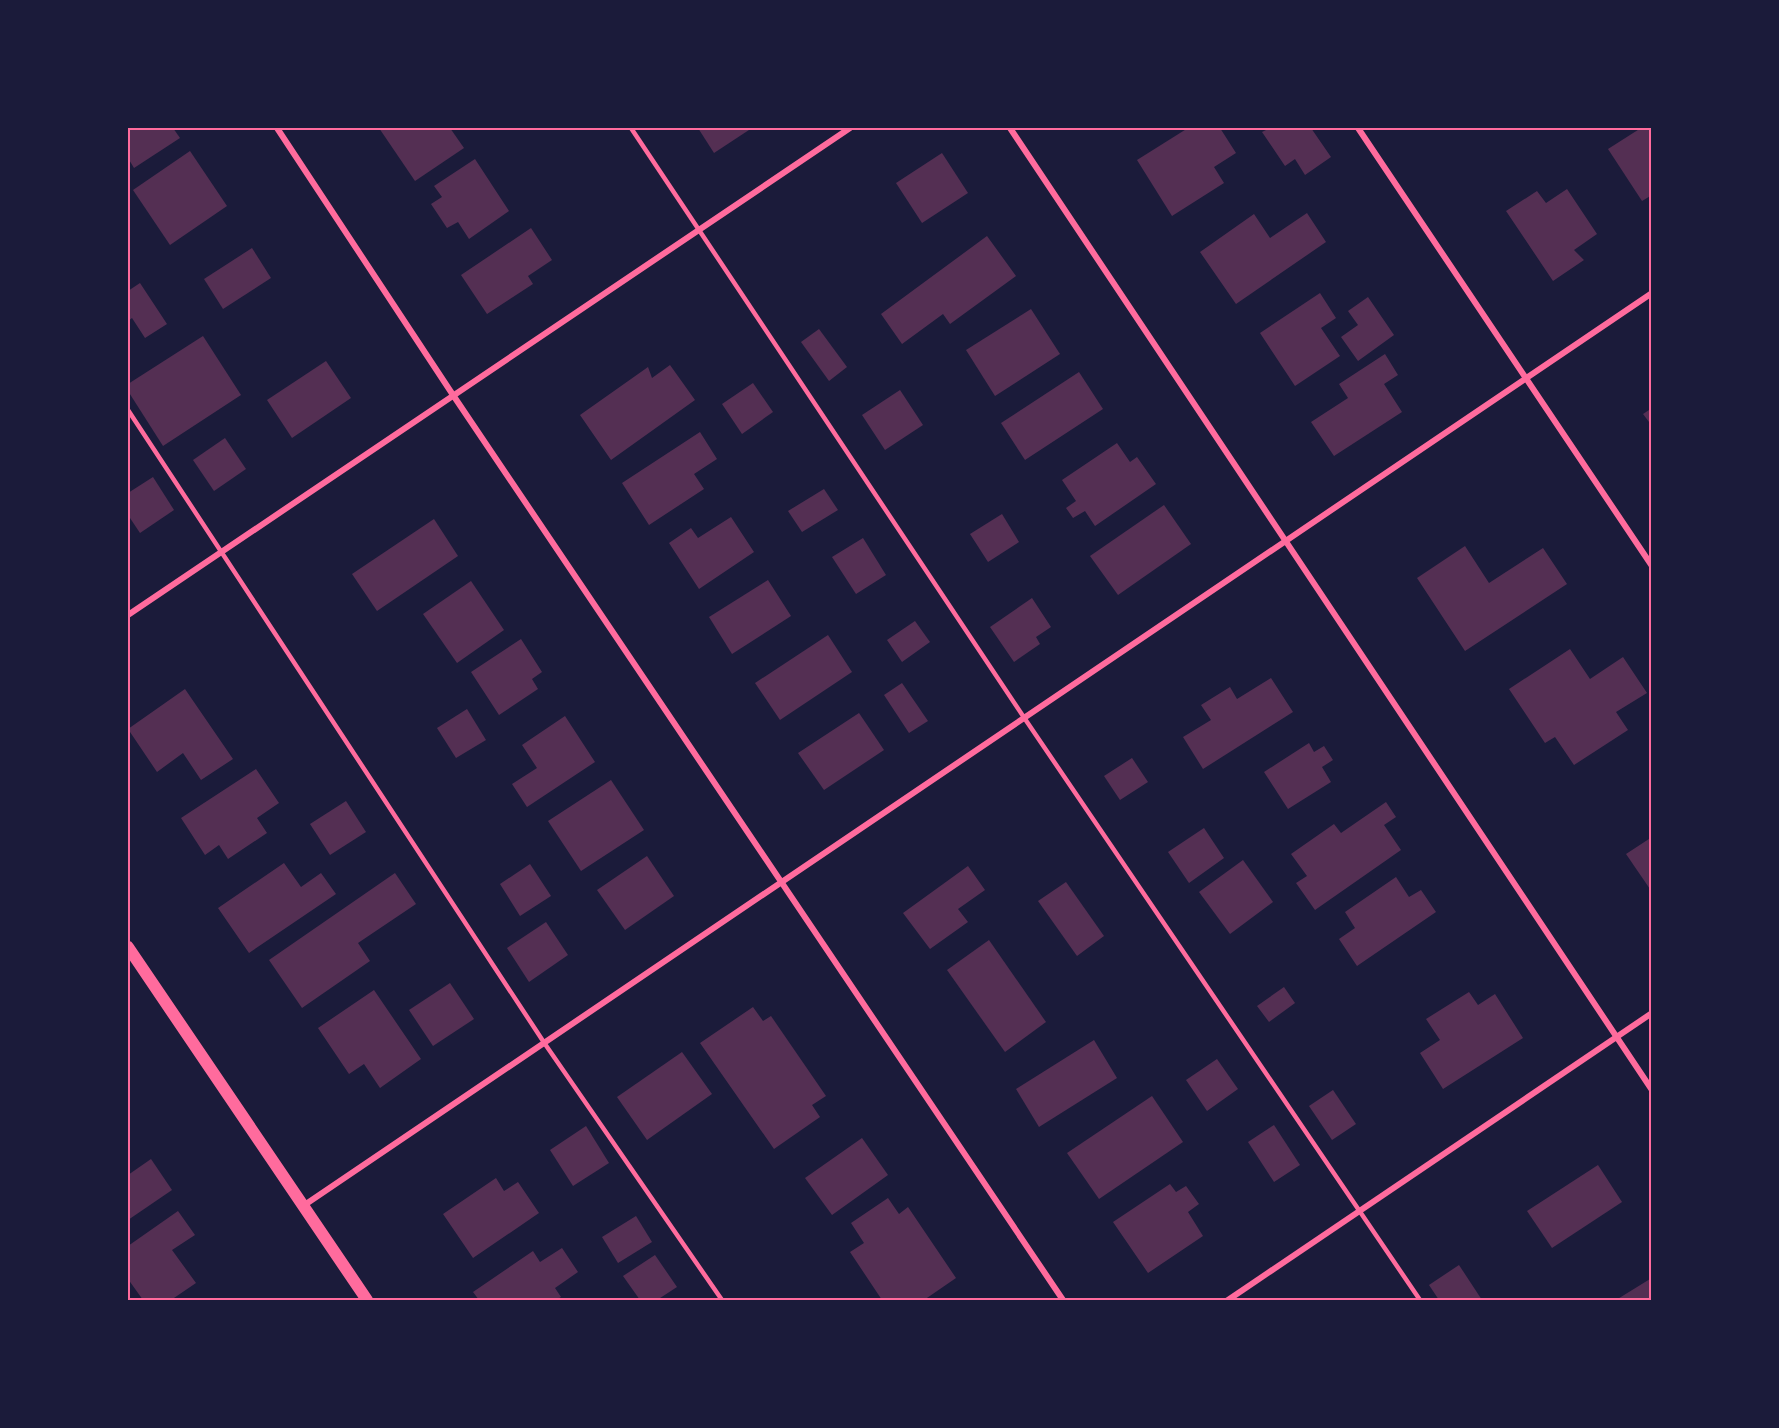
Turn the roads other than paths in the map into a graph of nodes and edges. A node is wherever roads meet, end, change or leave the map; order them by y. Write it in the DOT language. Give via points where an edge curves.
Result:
graph roads {
  1 [pos="277,128"];
  2 [pos="631,128"];
  3 [pos="850,128"];
  4 [pos="1010,128"];
  5 [pos="1358,128"];
  6 [pos="699,230"];
  7 [pos="1652,293"];
  8 [pos="1525,380"];
  9 [pos="453,395"];
  10 [pos="128,410"];
  11 [pos="1286,543"];
  12 [pos="219,553"];
  13 [pos="1652,566"];
  14 [pos="128,615"];
  15 [pos="1025,719"];
  16 [pos="782,884"];
  17 [pos="128,947"];
  18 [pos="1652,1014"];
  19 [pos="1617,1038"];
  20 [pos="545,1044"];
  21 [pos="1652,1090"];
  22 [pos="303,1206"];
  23 [pos="1360,1212"];
  24 [pos="367,1300"];
  25 [pos="722,1300"];
  26 [pos="1063,1300"];
  27 [pos="1228,1300"];
  28 [pos="1420,1300"];
  1 -- 9 [label="street"];
  2 -- 6 [label="lane"];
  3 -- 6 [label="street"];
  4 -- 11 [label="street"];
  5 -- 8 [label="street"];
  6 -- 9 [label="street"];
  6 -- 15 [label="lane"];
  7 -- 8 [label="street"];
  8 -- 11 [label="street"];
  8 -- 13 [label="street"];
  9 -- 12 [label="street"];
  9 -- 16 [label="street"];
  10 -- 12 [label="lane"];
  11 -- 15 [label="street"];
  11 -- 19 [label="street"];
  12 -- 14 [label="street"];
  12 -- 20 [label="lane"];
  15 -- 16 [label="street"];
  15 -- 23 [label="lane"];
  16 -- 20 [label="street"];
  16 -- 26 [label="street"];
  17 -- 22 [label="main road"];
  18 -- 19 [label="street"];
  19 -- 21 [label="street"];
  19 -- 23 [label="street"];
  20 -- 22 [label="street"];
  20 -- 25 [label="lane"];
  22 -- 24 [label="main road"];
  23 -- 27 [label="street"];
  23 -- 28 [label="lane"];
}
